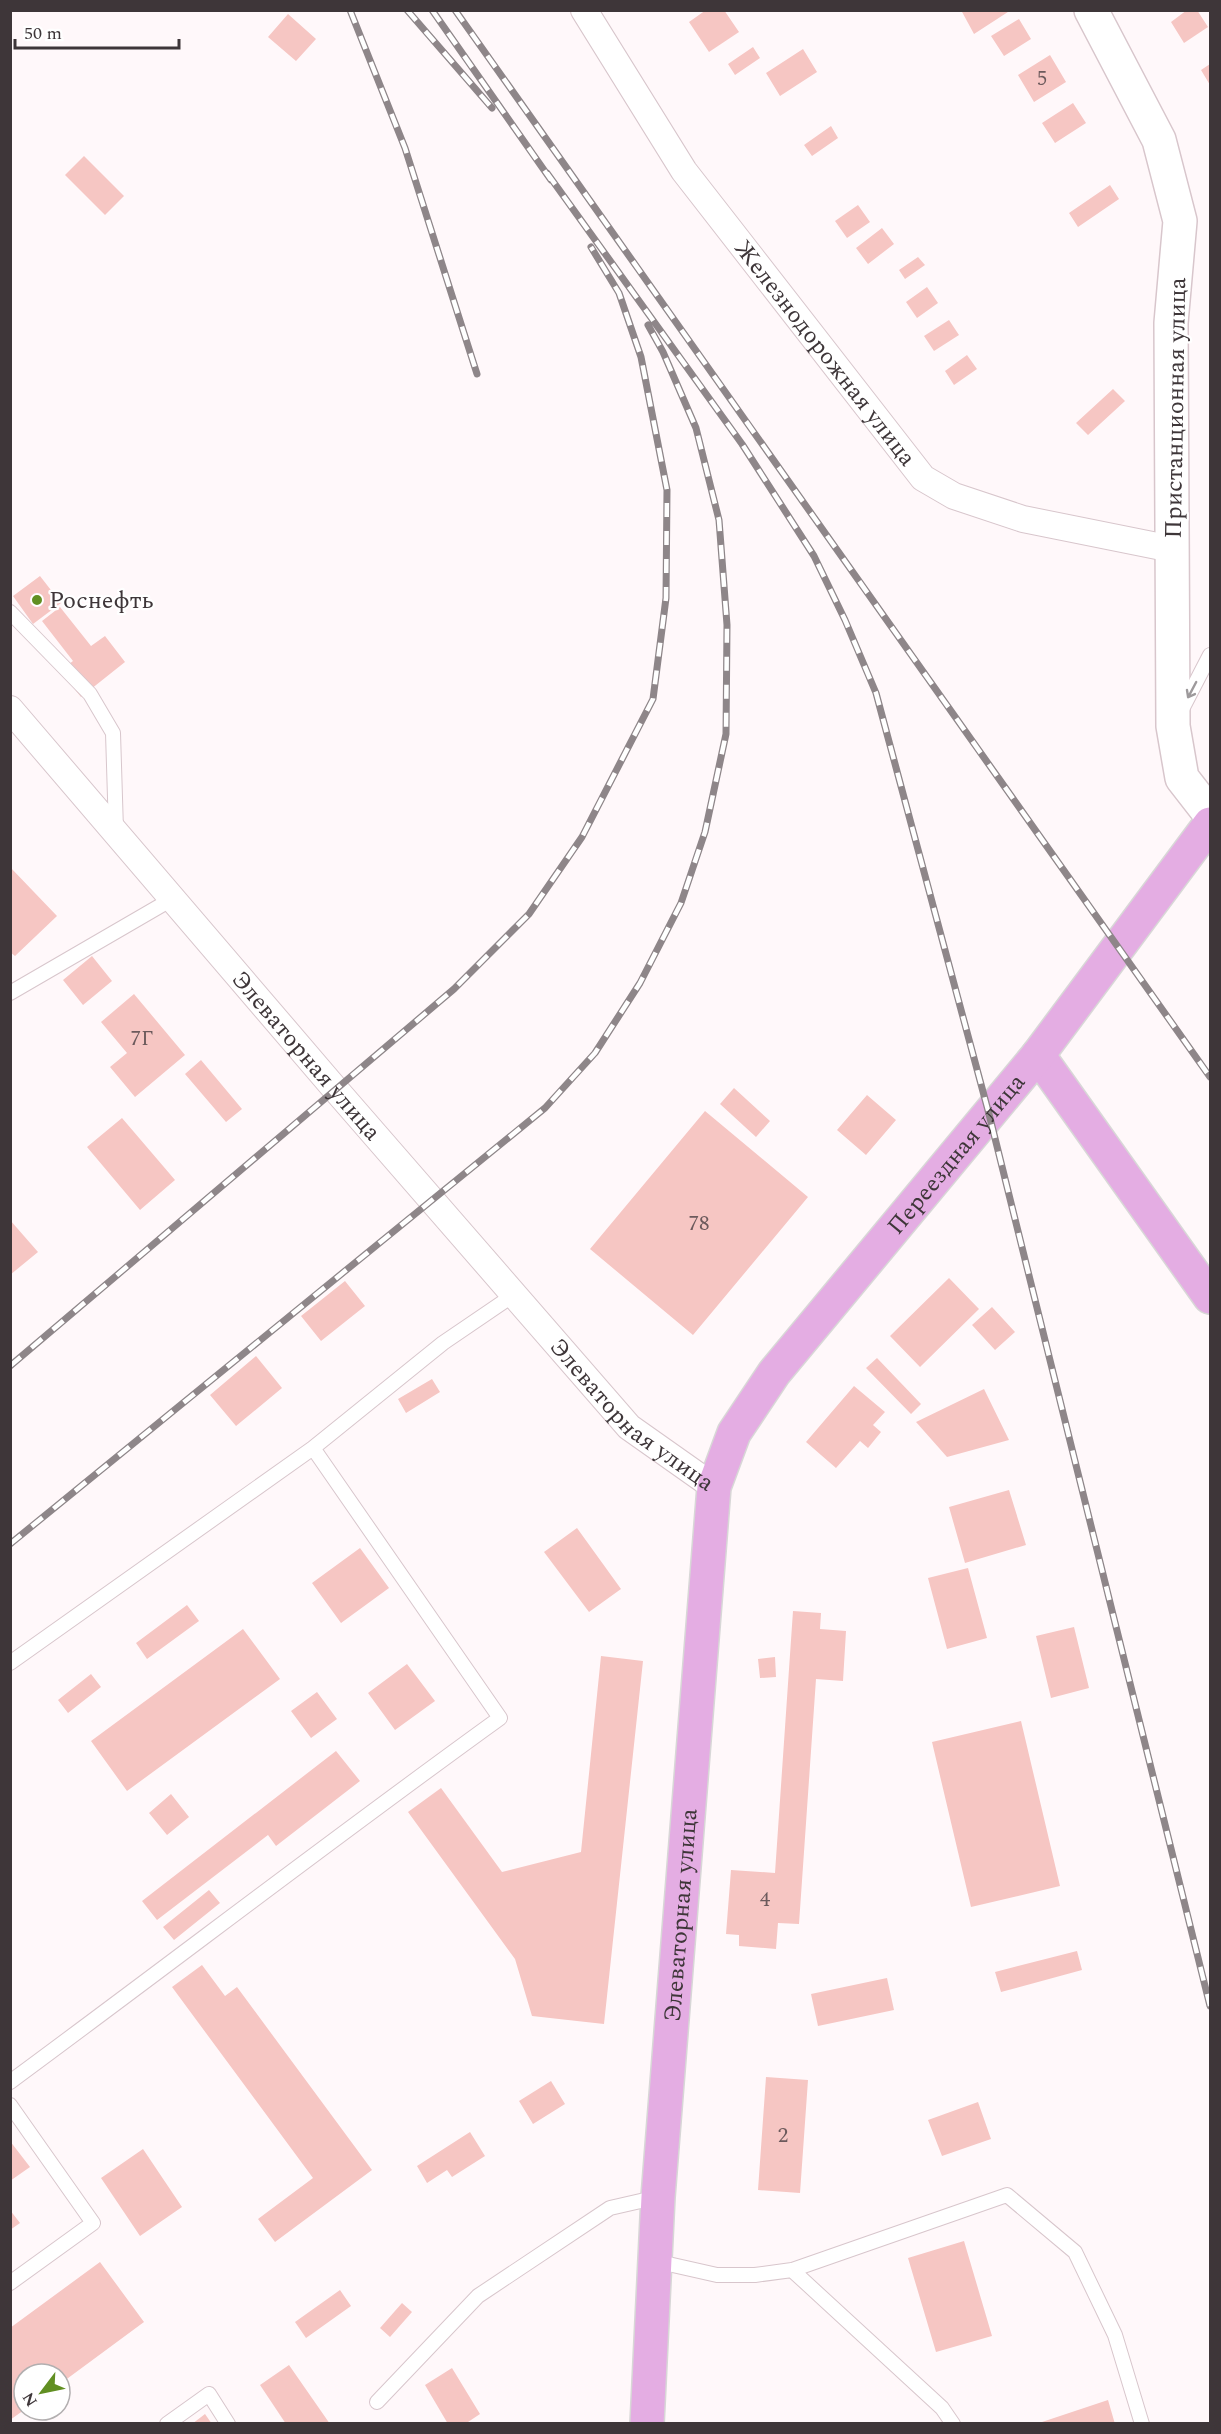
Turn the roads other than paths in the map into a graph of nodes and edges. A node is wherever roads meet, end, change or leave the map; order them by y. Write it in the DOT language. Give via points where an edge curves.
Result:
graph roads {
  1 [pos="584,10"];
  2 [pos="1090,10"];
  3 [pos="1172,549"];
  4 [pos="10,612"];
  5 [pos="1210,655"];
  6 [pos="10,709"];
  7 [pos="1173,726"];
  8 [pos="1210,814"];
  9 [pos="1210,824"];
  10 [pos="116,835"];
  11 [pos="172,898"];
  12 [pos="10,993"];
  13 [pos="1038,1055"];
  14 [pos="515,1294"];
  15 [pos="1210,1298"];
  16 [pos="313,1448"];
  17 [pos="714,1487"];
  18 [pos="10,1663"];
  19 [pos="10,2082"];
  20 [pos="10,2105"];
  21 [pos="658,2197"];
  22 [pos="655,2261"];
  23 [pos="792,2270"];
  24 [pos="10,2283"];
  25 [pos="377,2402"];
  26 [pos="167,2424"];
  27 [pos="228,2424"];
  28 [pos="646,2424"];
  29 [pos="954,2424"];
  30 [pos="1142,2424"];
  1 -- 3 [label="street, Железнодорожная улица" via="684,171 923,478 954,496 1023,519"];
  2 -- 3 [label="street, Пристанционная улица" via="1159,140 1180,221 1171,323"];
  3 -- 7 [label="street, Пристанционная улица"];
  4 -- 10 [label="lane" via="90,694 114,733"];
  5 -- 7 [label="lane, one-way"];
  6 -- 10 [label="street, Элеваторная улица"];
  7 -- 8 [label="street, Пристанционная улица" via="1182,778"];
  9 -- 13 [label="main road, Переездная улица"];
  10 -- 11 [label="street, Элеваторная улица"];
  11 -- 12 [label="lane"];
  11 -- 14 [label="street, Элеваторная улица"];
  13 -- 15 [label="main road"];
  13 -- 17 [label="main road, Переездная улица" via="774,1373 734,1433"];
  14 -- 16 [label="lane" via="443,1344"];
  14 -- 17 [label="street, Элеваторная улица" via="629,1427"];
  16 -- 18 [label="lane"];
  16 -- 19 [label="lane" via="500,1718"];
  17 -- 21 [label="main road, Элеваторная улица"];
  20 -- 24 [label="lane" via="93,2223"];
  21 -- 22 [label="main road, Элеваторная улица"];
  21 -- 25 [label="lane" via="610,2208 478,2295"];
  22 -- 23 [label="lane" via="717,2275"];
  22 -- 28 [label="main road, Элеваторная улица"];
  23 -- 29 [label="lane" via="942,2408"];
  23 -- 30 [label="lane" via="1007,2194 1075,2252 1115,2335"];
  26 -- 27 [label="lane" via="208,2394"];
}
